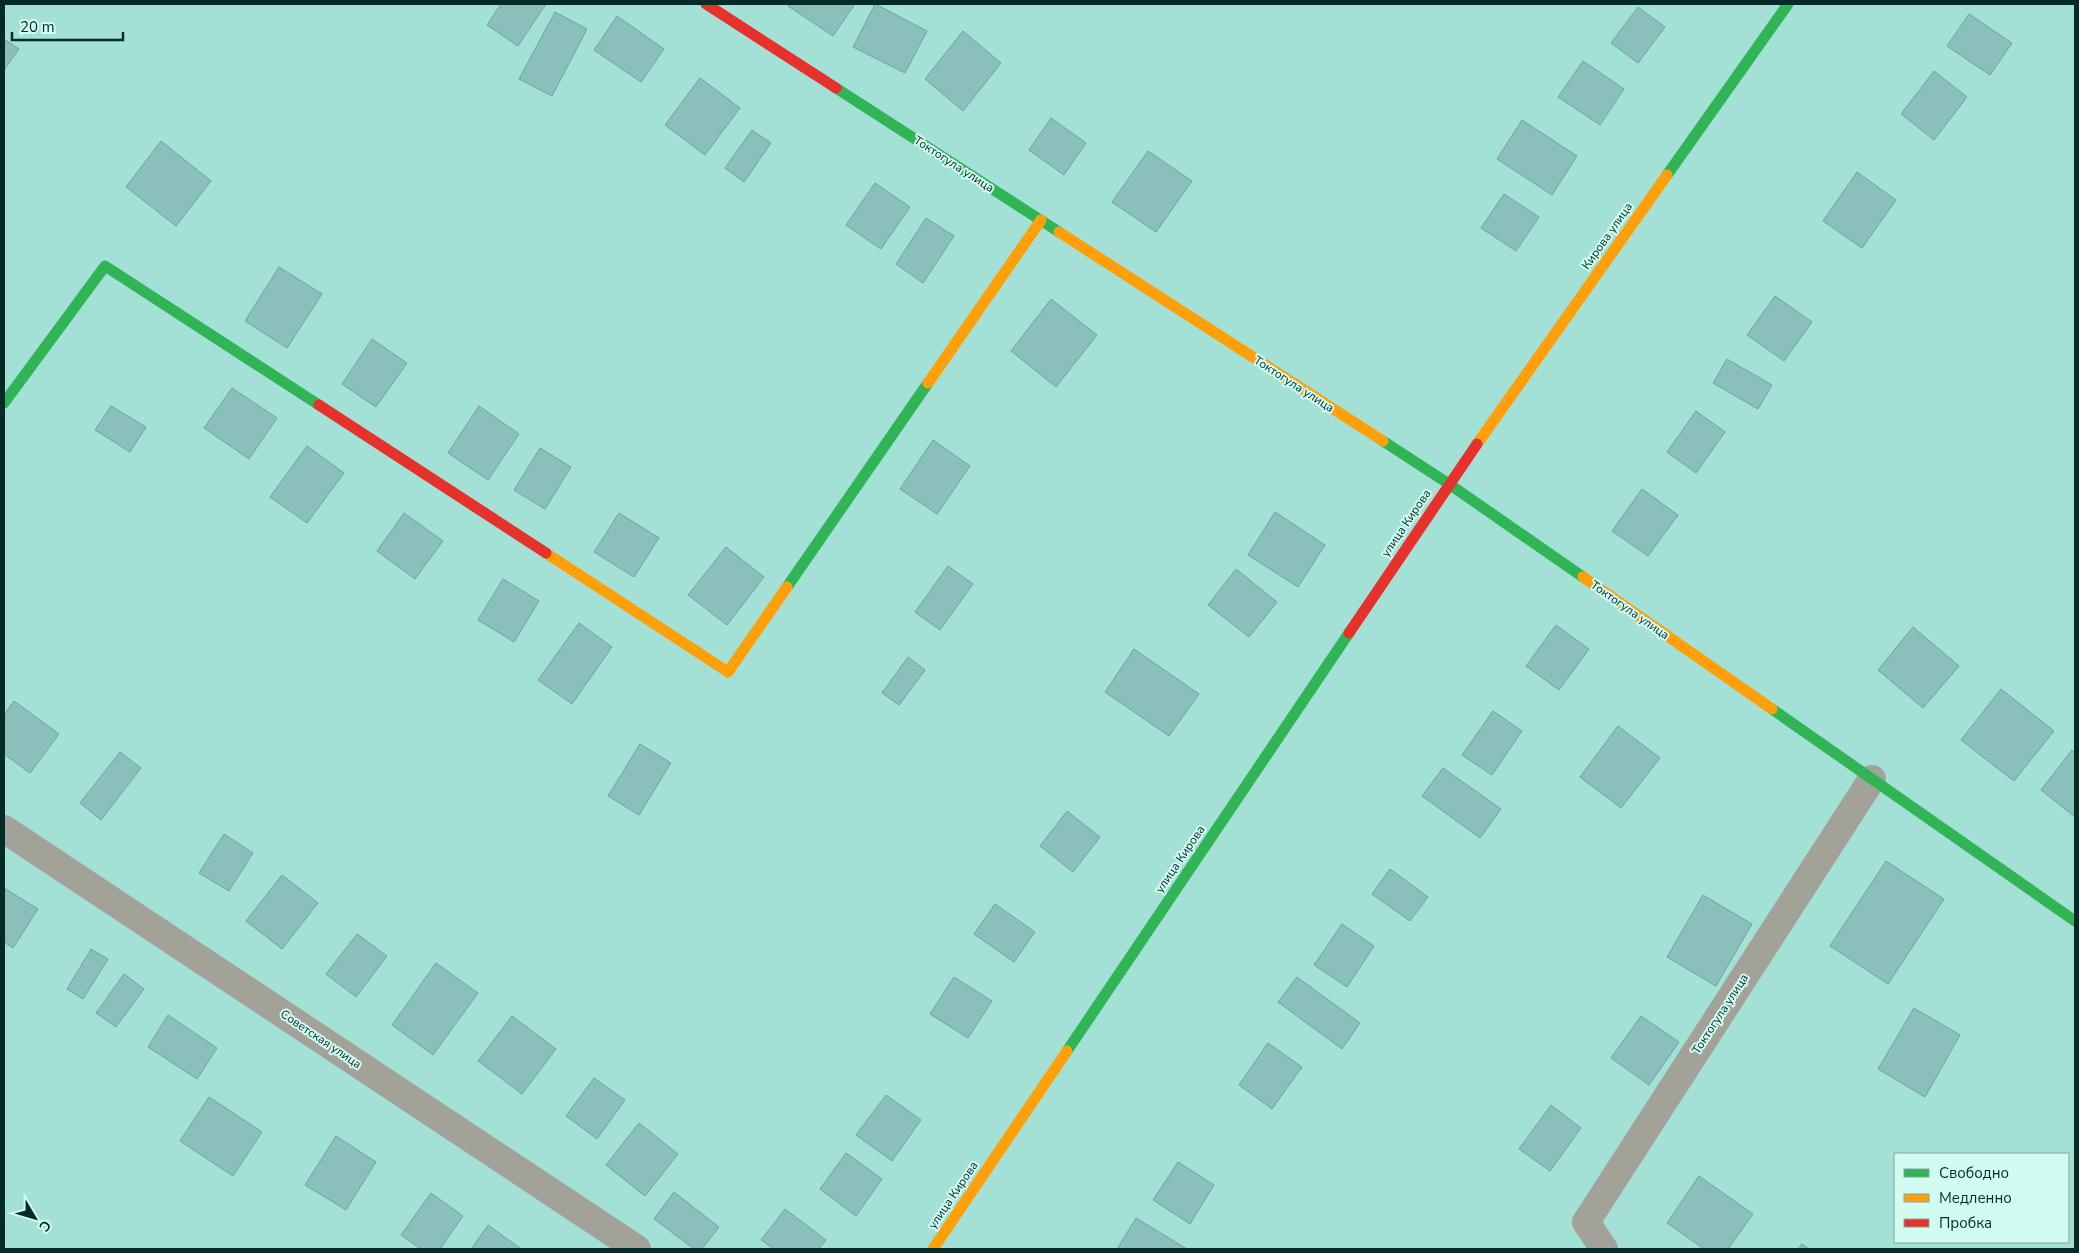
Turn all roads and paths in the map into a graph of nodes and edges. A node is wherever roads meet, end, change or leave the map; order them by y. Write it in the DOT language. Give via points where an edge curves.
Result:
graph roads {
  1 [pos="706,4"];
  2 [pos="1788,4"];
  3 [pos="1041,220"];
  4 [pos="4,403"];
  5 [pos="1449,484"];
  6 [pos="1872,779"];
  7 [pos="4,829"];
  8 [pos="2075,921"];
  9 [pos="637,1249"];
  10 [pos="933,1249"];
  11 [pos="1604,1249"];
  1 -- 3 [label="street, Токтогула улица"];
  2 -- 5 [label="street, Кирова улица"];
  3 -- 4 [label="street" via="728,672 105,266"];
  3 -- 5 [label="street, Токтогула улица"];
  5 -- 6 [label="street, Токтогула улица"];
  5 -- 10 [label="street, улица Кирова"];
  6 -- 8 [label="street, Токтогула улица"];
  6 -- 11 [label="street, Токтогула улица" via="1586,1222"];
  7 -- 9 [label="street, Советская улица"];
}
